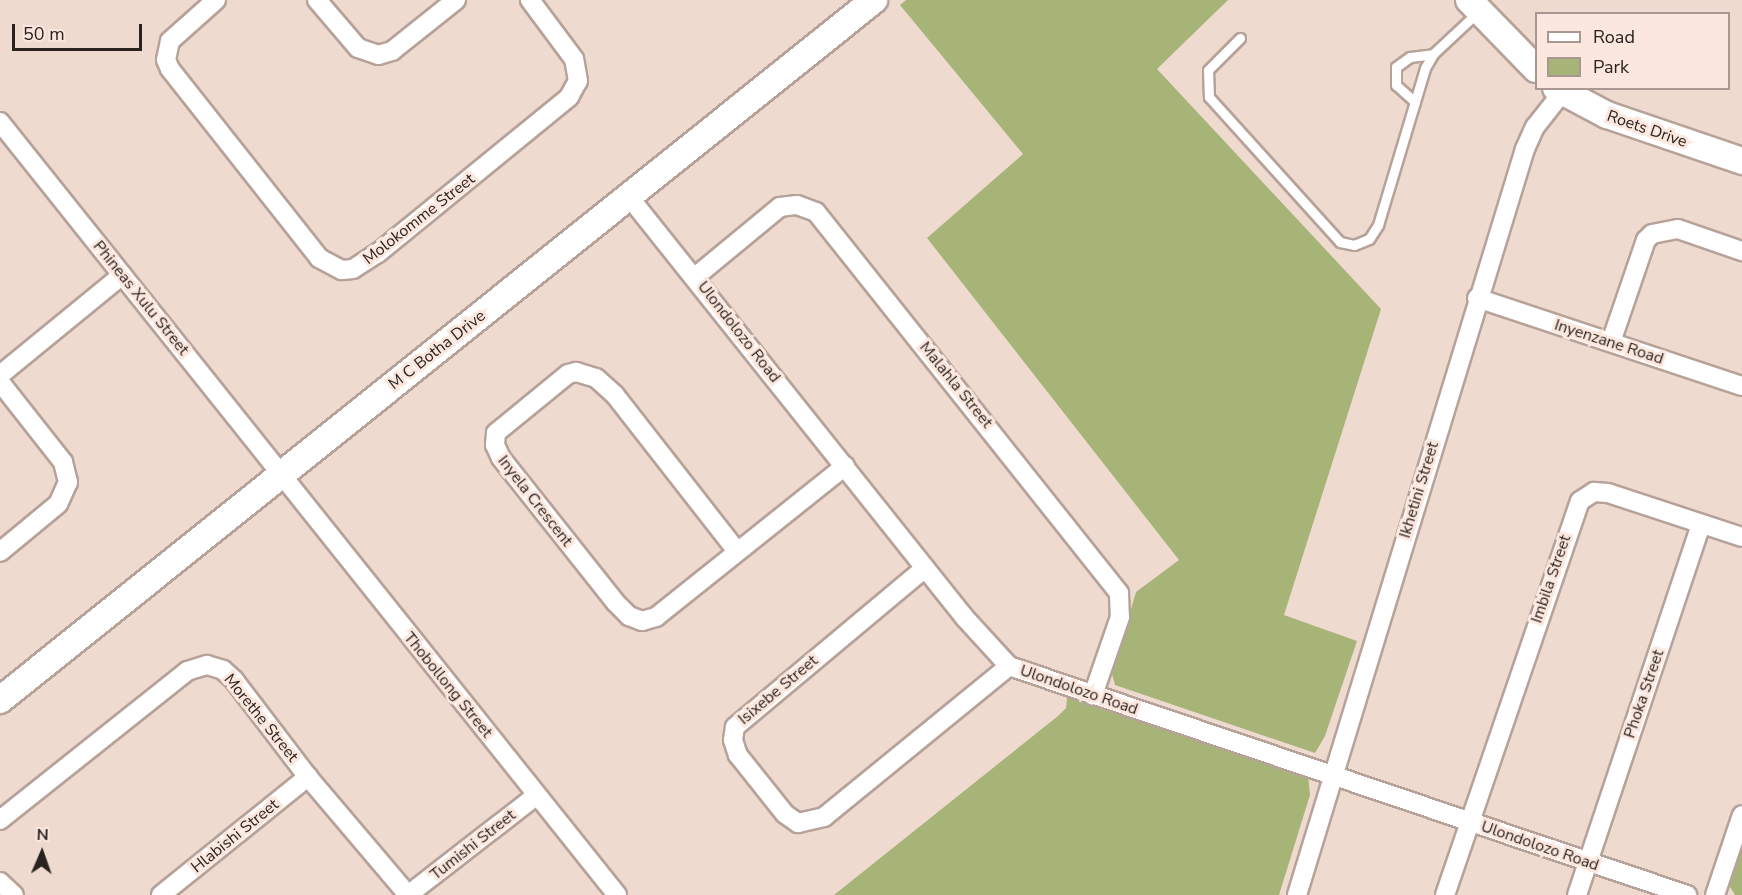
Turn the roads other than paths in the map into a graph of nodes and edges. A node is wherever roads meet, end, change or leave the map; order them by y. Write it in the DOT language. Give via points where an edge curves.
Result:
graph roads {
  1 [pos="216,0"];
  2 [pos="317,0"];
  3 [pos="456,0"];
  4 [pos="530,0"];
  5 [pos="874,0"];
  6 [pos="1474,5"];
  7 [pos="1240,38"];
  8 [pos="1433,54"];
  9 [pos="1535,68"];
  10 [pos="1558,91"];
  11 [pos="1415,102"];
  12 [pos="0,122"];
  13 [pos="1742,162"];
  14 [pos="630,198"];
  15 [pos="1742,251"];
  16 [pos="122,275"];
  17 [pos="695,277"];
  18 [pos="1477,298"];
  19 [pos="1611,342"];
  20 [pos="0,375"];
  21 [pos="0,382"];
  22 [pos="1742,386"];
  23 [pos="845,466"];
  24 [pos="279,475"];
  25 [pos="1701,525"];
  26 [pos="1742,537"];
  27 [pos="736,550"];
  28 [pos="0,552"];
  29 [pos="925,568"];
  30 [pos="1009,666"];
  31 [pos="1093,695"];
  32 [pos="0,700"];
  33 [pos="1334,775"];
  34 [pos="308,777"];
  35 [pos="537,795"];
  36 [pos="1742,815"];
  37 [pos="0,820"];
  38 [pos="1469,822"];
  39 [pos="1588,862"];
  40 [pos="0,882"];
  41 [pos="14,895"];
  42 [pos="161,895"];
  43 [pos="408,895"];
  44 [pos="617,895"];
  45 [pos="1297,895"];
  46 [pos="1445,895"];
  47 [pos="1577,895"];
  48 [pos="1687,895"];
  49 [pos="1715,895"];
  1 -- 4 [label="street, Molokomme Street" via="170,41 166,60 170,69 319,258 342,270 353,269 378,253 569,97 578,81 574,59"];
  2 -- 3 [label="street" via="358,48 378,55 392,51"];
  5 -- 14 [label="street, M C Botha Drive"];
  6 -- 8 [label="lane"];
  6 -- 9 [label="street"];
  7 -- 11 [label="lane" via="1208,70 1209,97 1340,242 1354,245 1369,239 1378,225"];
  8 -- 11 [label="lane"];
  8 -- 11 [label="lane" via="1410,57 1396,67 1396,85"];
  10 -- 13 [label="street, Roets Drive" via="1607,115"];
  10 -- 18 [label="street, Ikhetini Street" via="1525,148"];
  12 -- 16 [label="street, Phineas Xulu Street"];
  14 -- 17 [label="street, Ulondolozo Road"];
  14 -- 24 [label="street, M C Botha Drive"];
  15 -- 19 [label="street" via="1678,230 1652,234 1646,240"];
  16 -- 20 [label="street"];
  16 -- 24 [label="street, Phineas Xulu Street"];
  17 -- 23 [label="street, Ulondolozo Road"];
  17 -- 31 [label="street, Malahla Street" via="780,207 797,204 816,212 1119,593 1115,638"];
  18 -- 19 [label="street, Inyenzane Road"];
  18 -- 33 [label="street, Ikhetini Street"];
  19 -- 22 [label="street, Inyenzane Road"];
  21 -- 28 [label="street" via="63,462 68,482 58,504"];
  23 -- 27 [label="street, Inyela Crescent"];
  23 -- 29 [label="street, Ulondolozo Road"];
  24 -- 32 [label="street, M C Botha Drive"];
  24 -- 35 [label="street, Thobollong Street"];
  25 -- 26 [label="street, Imbila Street"];
  25 -- 38 [label="street, Imbila Street" via="1608,493 1594,492 1580,501"];
  25 -- 39 [label="street, Phoka Street"];
  27 -- 27 [label="street, Inyela Crescent" via="656,617 642,621 629,616 501,458 495,445 496,433 568,374 576,372 596,378 615,395"];
  29 -- 30 [label="street, Ulondolozo Road"];
  29 -- 30 [label="street, Isixebe Street" via="735,727 733,740 738,755 785,814 798,823 824,817"];
  30 -- 31 [label="street, Ulondolozo Road"];
  31 -- 33 [label="street, Ulondolozo Road"];
  33 -- 38 [label="street, Ulondolozo Road"];
  33 -- 45 [label="street, Ikhetini Street"];
  34 -- 37 [label="street, Morethe Street" via="234,680 216,667 198,666"];
  34 -- 42 [label="street, Hlabishi Street"];
  34 -- 43 [label="street, Morethe Street"];
  35 -- 43 [label="street, Tumishi Street"];
  35 -- 44 [label="street, Thobollong Street"];
  36 -- 49 [label="street"];
  38 -- 39 [label="street, Ulondolozo Road"];
  38 -- 46 [label="street, Imbila Street"];
  39 -- 47 [label="street, Phoka Street"];
  39 -- 48 [label="street, Ulondolozo Road"];
  40 -- 41 [label="street"];
}
